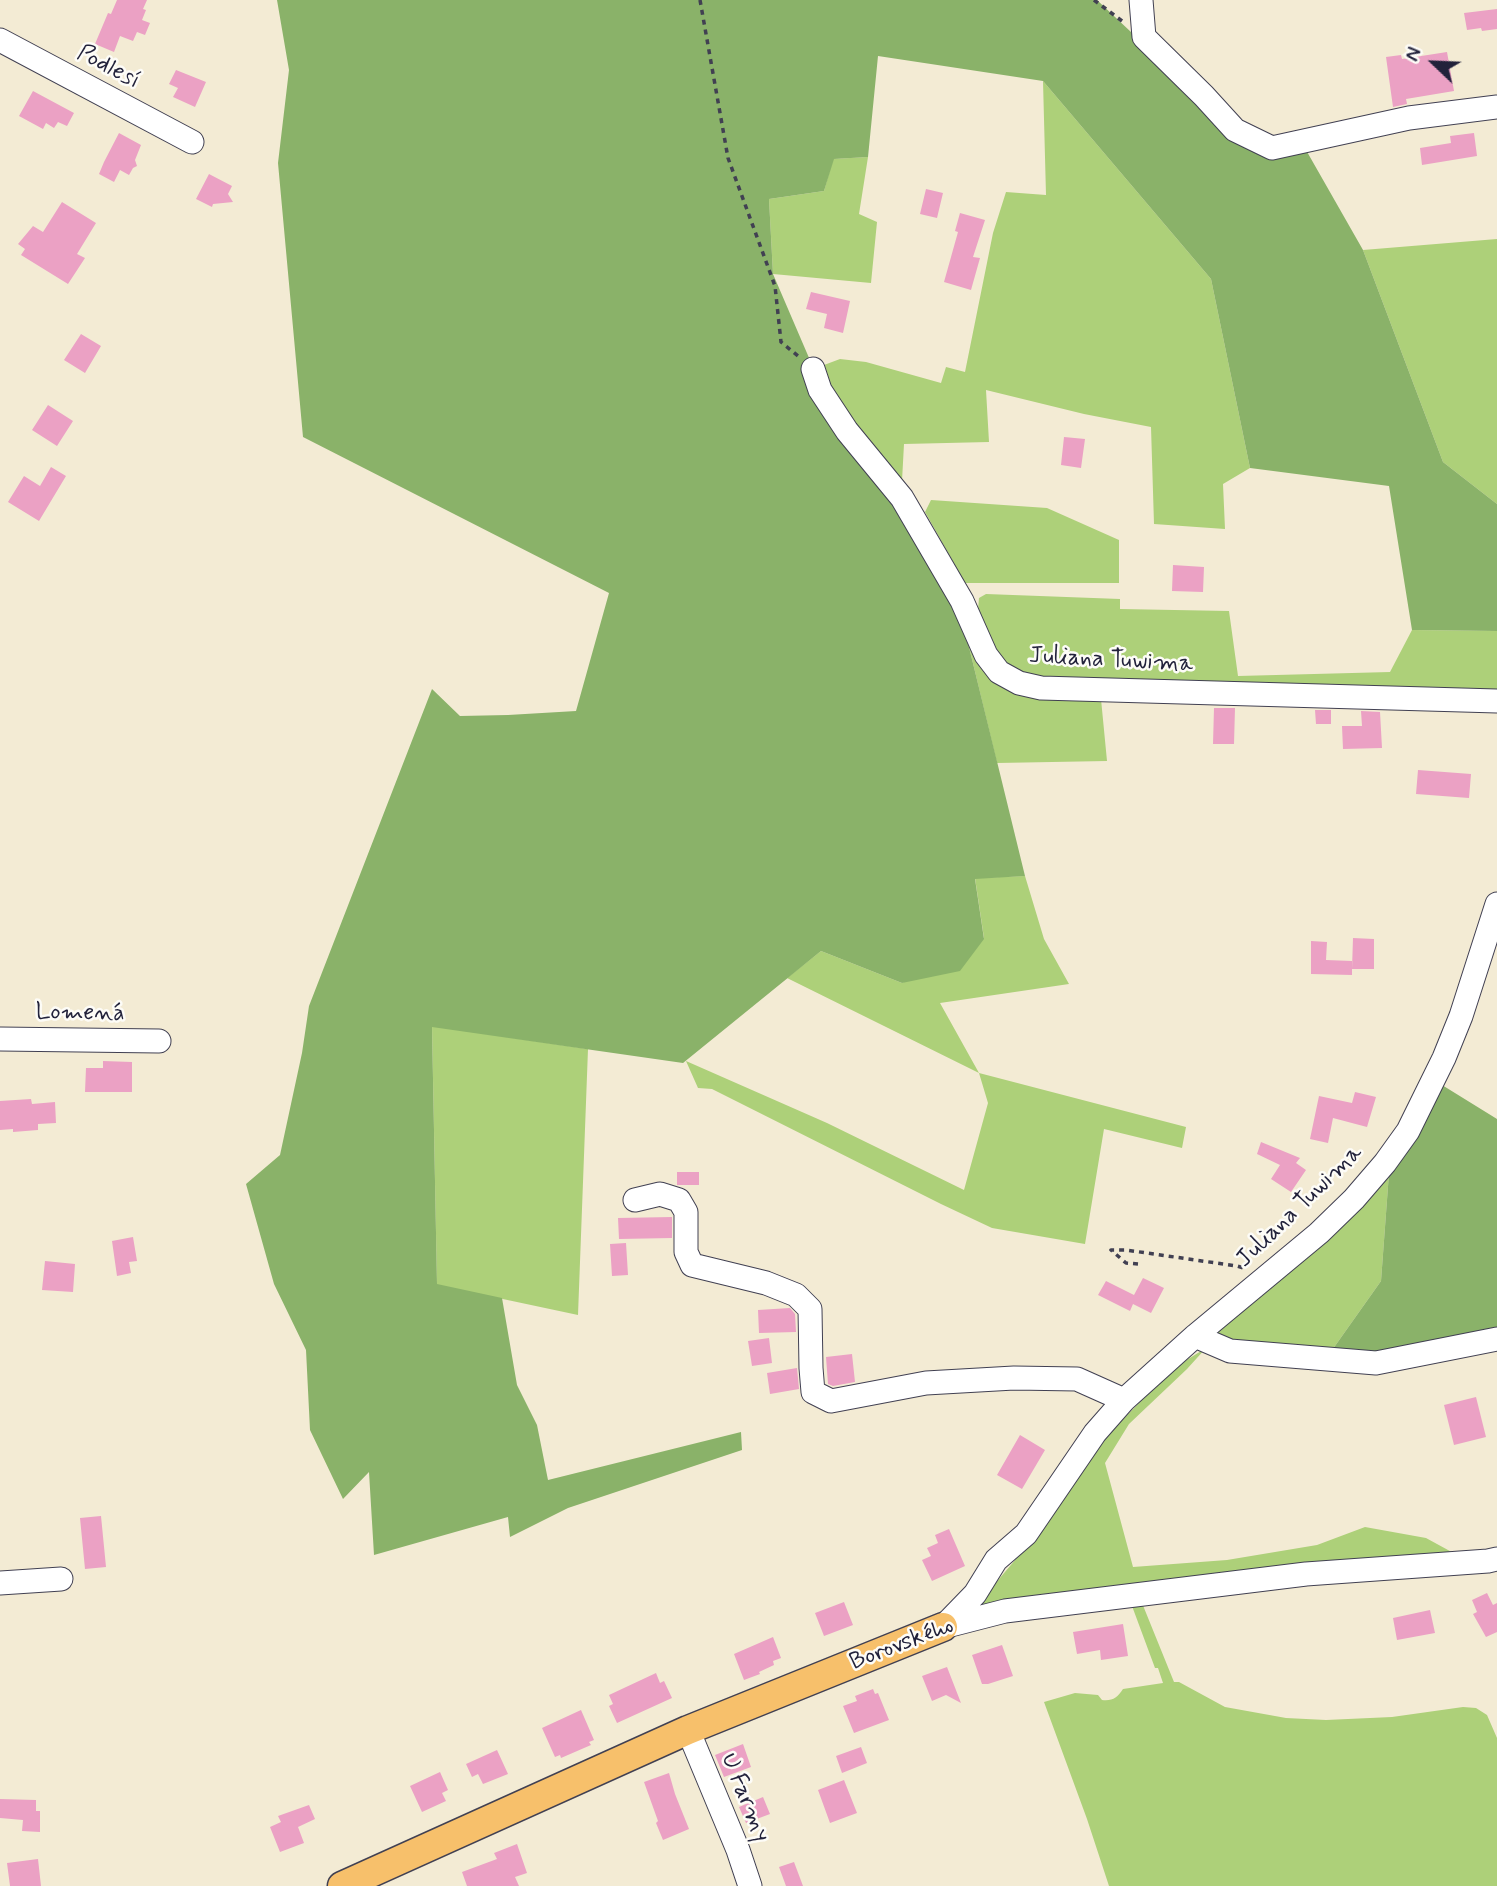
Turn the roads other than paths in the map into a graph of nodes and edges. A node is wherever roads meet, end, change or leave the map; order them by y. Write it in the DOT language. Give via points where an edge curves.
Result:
graph roads {
  1 [pos="1141,0"];
  2 [pos="0,40"];
  3 [pos="1497,107"];
  4 [pos="192,142"];
  5 [pos="813,369"];
  6 [pos="1497,701"];
  7 [pos="1497,904"];
  8 [pos="0,1039"];
  9 [pos="159,1041"];
  10 [pos="635,1200"];
  11 [pos="1195,1336"];
  12 [pos="1497,1339"];
  13 [pos="1124,1400"];
  14 [pos="1497,1559"];
  15 [pos="61,1579"];
  16 [pos="0,1583"];
  17 [pos="975,1594"];
  18 [pos="989,1615"];
  19 [pos="943,1628"];
  20 [pos="688,1730"];
  21 [pos="346,1885"];
  22 [pos="750,1886"];
  1 -- 3 [label="street" via="1144,37 1235,130 1272,148 1409,118"];
  2 -- 4 [label="street, Podlesí"];
  5 -- 6 [label="street, Juliana Tuwima" via="820,390 847,431 902,498 962,601 986,655 999,672 1019,684"];
  7 -- 11 [label="street, Juliana Tuwima" via="1461,1016 1408,1131 1354,1199 1319,1233"];
  8 -- 9 [label="street, Lomená"];
  10 -- 13 [label="street" via="660,1194 679,1200 686,1212 685,1252 692,1265 766,1283 796,1295 810,1309 813,1392 831,1401 926,1383 1014,1378 1077,1379"];
  11 -- 12 [label="street" via="1230,1351 1376,1363"];
  11 -- 13 [label="street, Juliana Tuwima"];
  13 -- 17 [label="street, Juliana Tuwima" via="1095,1433 1026,1534 996,1560"];
  14 -- 18 [label="street, Borovského" via="1306,1574"];
  15 -- 16 [label="street"];
  17 -- 18 [label="street"];
  17 -- 19 [label="street, Juliana Tuwima"];
  18 -- 19 [label="street, Borovského"];
  19 -- 20 [label="main road, Borovského"];
  20 -- 21 [label="main road, Borovského"];
  20 -- 22 [label="street, U Farmy"];
}
